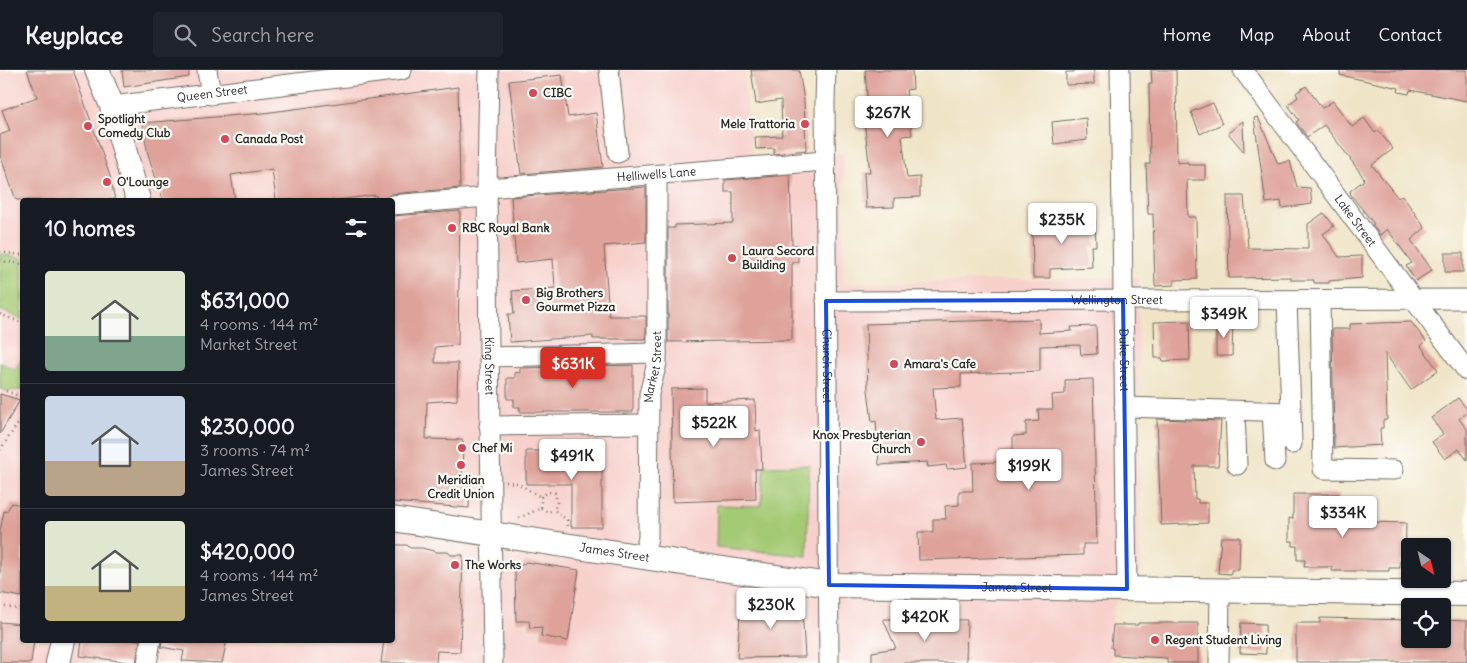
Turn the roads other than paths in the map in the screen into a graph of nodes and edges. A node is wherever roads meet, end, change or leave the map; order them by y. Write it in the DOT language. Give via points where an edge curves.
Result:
graph roads {
  1 [pos="97,70"];
  2 [pos="207,70"];
  3 [pos="402,70"];
  4 [pos="489,70"];
  5 [pos="609,70"];
  6 [pos="826,70"];
  7 [pos="1120,70"];
  8 [pos="1243,70"];
  9 [pos="211,95"];
  10 [pos="112,106"];
  11 [pos="618,153"];
  12 [pos="825,161"];
  13 [pos="657,176"];
  14 [pos="487,192"];
  15 [pos="137,198"];
  16 [pos="395,205"];
  17 [pos="1413,299"];
  18 [pos="1467,299"];
  19 [pos="1123,300"];
  20 [pos="1287,300"];
  21 [pos="1320,300"];
  22 [pos="826,301"];
  23 [pos="657,353"];
  24 [pos="489,357"];
  25 [pos="1467,371"];
  26 [pos="1124,407"];
  27 [pos="1235,411"];
  28 [pos="1272,412"];
  29 [pos="1291,412"];
  30 [pos="648,424"];
  31 [pos="490,426"];
  32 [pos="1292,444"];
  33 [pos="1275,461"];
  34 [pos="1237,465"];
  35 [pos="1394,470"];
  36 [pos="395,519"];
  37 [pos="491,534"];
  38 [pos="644,557"];
  39 [pos="829,585"];
  40 [pos="1126,590"];
  41 [pos="1220,591"];
  42 [pos="1467,594"];
  43 [pos="62,643"];
  44 [pos="150,643"];
  45 [pos="58,663"];
  46 [pos="147,663"];
  47 [pos="493,663"];
  48 [pos="829,663"];
  49 [pos="1219,663"];
  1 -- 10 [label="main road"];
  2 -- 9 [label="street"];
  3 -- 9 [label="street, Queen Street"];
  4 -- 14 [label="street, King Street"];
  5 -- 11 [label="street"];
  6 -- 12 [label="street, Church Street"];
  7 -- 19 [label="street, Duke Street"];
  8 -- 17 [label="street, Lake Street"];
  9 -- 10 [label="street, Queen Street"];
  10 -- 15 [label="main road"];
  12 -- 13 [label="street, Helliwells Lane"];
  12 -- 22 [label="street, Church Street"];
  13 -- 14 [label="street, Helliwells Lane"];
  13 -- 23 [label="street, Market Street"];
  14 -- 16 [label="street, Helliwells Lane"];
  14 -- 24 [label="street, King Street"];
  17 -- 18 [label="street, Wellington Street"];
  17 -- 21 [label="street, Wellington Street"];
  17 -- 25 [label="street, Lake Street"];
  19 -- 20 [label="street, Wellington Street"];
  19 -- 22 [label="street, Wellington Street"];
  19 -- 26 [label="street, Duke Street"];
  20 -- 21 [label="street, Wellington Street"];
  20 -- 29 [label="street"];
  21 -- 35 [label="street" via="1324,469"];
  22 -- 39 [label="street, Church Street"];
  23 -- 24 [label="street"];
  23 -- 30 [label="street, Market Street" via="649,394"];
  24 -- 31 [label="street, King Street"];
  26 -- 27 [label="street"];
  26 -- 40 [label="street, Duke Street"];
  27 -- 28 [label="street"];
  27 -- 34 [label="street"];
  28 -- 29 [label="street"];
  28 -- 33 [label="street"];
  29 -- 32 [label="street"];
  30 -- 31 [label="street"];
  30 -- 38 [label="street, Market Street" via="648,537"];
  31 -- 37 [label="street, King Street"];
  36 -- 37 [label="main road, James Street"];
  37 -- 38 [label="main road, James Street"];
  37 -- 47 [label="street, King Street"];
  38 -- 39 [label="main road, James Street"];
  39 -- 40 [label="main road, James Street"];
  39 -- 48 [label="street, Church Street"];
  40 -- 41 [label="main road, James Street"];
  41 -- 42 [label="main road, James Street"];
  41 -- 49 [label="street"];
  43 -- 45 [label="main road"];
  44 -- 46 [label="street"];
}
